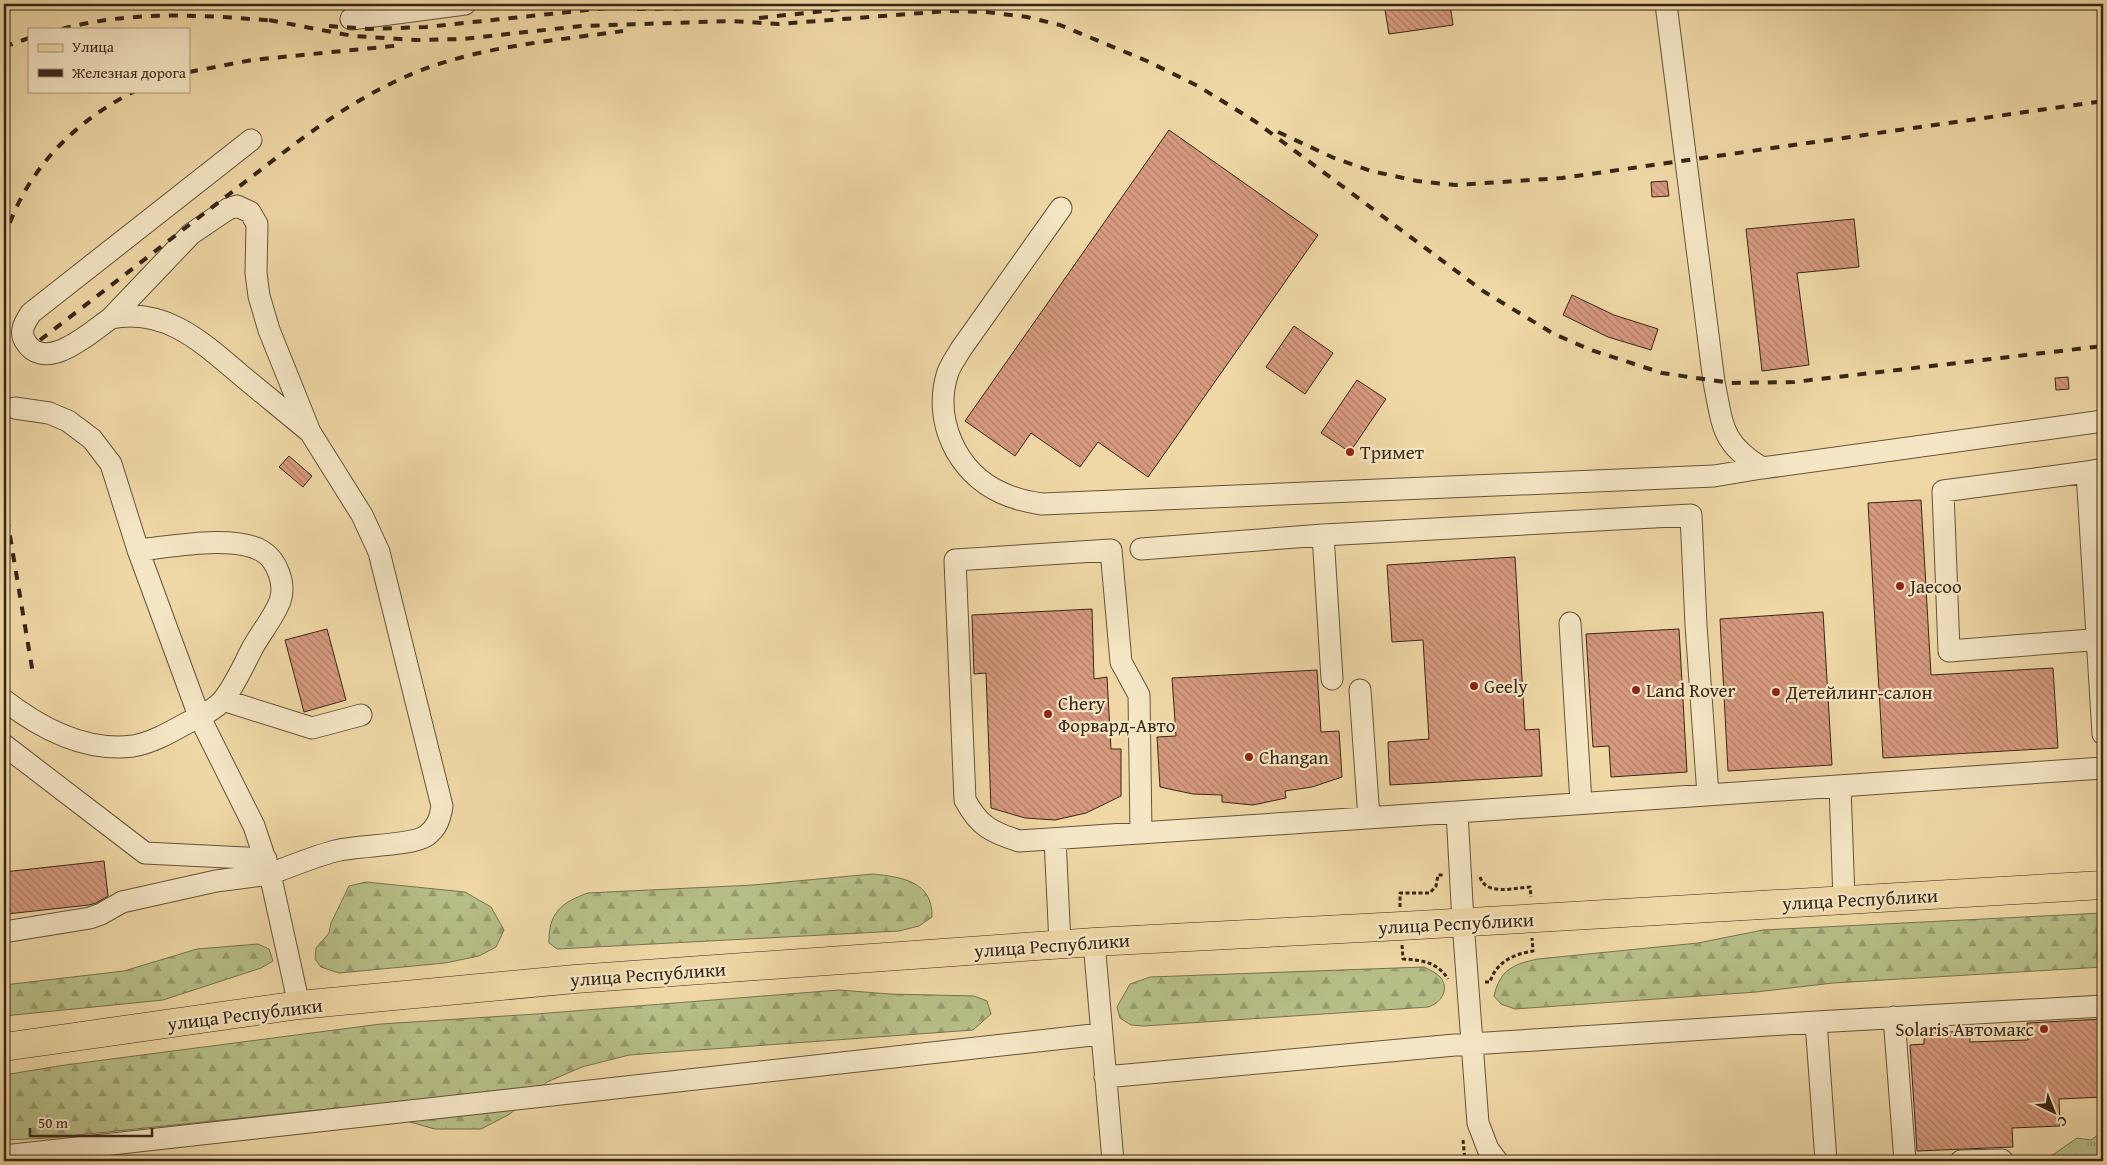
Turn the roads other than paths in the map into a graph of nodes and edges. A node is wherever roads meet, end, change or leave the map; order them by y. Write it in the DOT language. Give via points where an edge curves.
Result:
graph roads {
  1 [pos="466,4"];
  2 [pos="1666,4"];
  3 [pos="351,19"];
  4 [pos="251,140"];
  5 [pos="1060,208"];
  6 [pos="111,318"];
  7 [pos="15,408"];
  8 [pos="2103,421"];
  9 [pos="310,432"];
  10 [pos="1762,468"];
  11 [pos="2095,471"];
  12 [pos="1323,535"];
  13 [pos="1141,549"];
  14 [pos="138,550"];
  15 [pos="1570,623"];
  16 [pos="2100,640"];
  17 [pos="1332,679"];
  18 [pos="1360,690"];
  19 [pos="4,700"];
  20 [pos="223,700"];
  21 [pos="361,715"];
  22 [pos="199,716"];
  23 [pos="2103,734"];
  24 [pos="4,745"];
  25 [pos="2103,768"];
  26 [pos="1840,786"];
  27 [pos="1708,794"];
  28 [pos="1582,803"];
  29 [pos="1457,812"];
  30 [pos="1369,818"];
  31 [pos="1141,833"];
  32 [pos="1055,839"];
  33 [pos="268,866"];
  34 [pos="2103,884"];
  35 [pos="1844,900"];
  36 [pos="1463,922"];
  37 [pos="4,932"];
  38 [pos="1094,942"];
  39 [pos="1060,944"];
  40 [pos="299,1006"];
  41 [pos="2103,1006"];
  42 [pos="1894,1017"];
  43 [pos="1816,1022"];
  44 [pos="1101,1034"];
  45 [pos="1471,1044"];
  46 [pos="4,1047"];
  47 [pos="1105,1077"];
  48 [pos="4,1156"];
  49 [pos="2002,1160"];
  50 [pos="1113,1161"];
  51 [pos="1497,1161"];
  52 [pos="1826,1161"];
  53 [pos="1905,1161"];
  54 [pos="1961,1161"];
  1 -- 3 [label="lane"];
  2 -- 10 [label="lane" via="1720,414 1726,434 1735,448"];
  4 -- 6 [label="lane" via="31,313 22,330 23,338 36,352 46,355 57,353"];
  5 -- 10 [label="lane" via="961,349 948,372 944,393 948,433 966,467 988,485 1018,500 1042,504 1655,479 1714,476"];
  6 -- 9 [label="lane" via="138,315 184,331"];
  6 -- 9 [label="lane" via="192,234 228,209 237,206 250,212 257,224 259,296 269,330"];
  7 -- 14 [label="lane" via="49,413 68,421 92,439 111,464"];
  8 -- 10 [label="lane"];
  9 -- 33 [label="lane" via="362,515 379,552 442,806 440,819 425,837 358,846"];
  11 -- 16 [label="lane"];
  11 -- 16 [label="lane" via="1943,491 1949,651"];
  12 -- 13 [label="lane"];
  12 -- 17 [label="lane"];
  12 -- 27 [label="lane" via="1691,515"];
  14 -- 20 [label="lane" via="218,542 242,544 262,551 272,561 282,579 280,600"];
  14 -- 22 [label="lane"];
  15 -- 28 [label="lane"];
  16 -- 23 [label="lane"];
  18 -- 30 [label="lane"];
  19 -- 22 [label="lane" via="50,730 109,748 134,746 163,736"];
  20 -- 21 [label="lane" via="312,728"];
  20 -- 22 [label="lane"];
  22 -- 33 [label="lane" via="254,826"];
  24 -- 33 [label="lane" via="145,853"];
  25 -- 26 [label="lane"];
  26 -- 27 [label="lane"];
  26 -- 35 [label="lane"];
  27 -- 28 [label="lane"];
  28 -- 29 [label="lane"];
  29 -- 30 [label="lane"];
  29 -- 36 [label="lane"];
  30 -- 31 [label="lane"];
  31 -- 32 [label="lane"];
  31 -- 32 [label="lane" via="1139,695 1121,662 1111,550 955,560 965,800 983,826 1000,835 1019,842"];
  32 -- 39 [label="lane"];
  33 -- 37 [label="lane" via="122,902 90,918"];
  33 -- 40 [label="lane"];
  34 -- 35 [label="main road, улица Республики"];
  35 -- 36 [label="main road, улица Республики"];
  36 -- 38 [label="main road, улица Республики"];
  36 -- 45 [label="lane"];
  38 -- 39 [label="main road, улица Республики"];
  38 -- 44 [label="lane"];
  39 -- 40 [label="main road, улица Республики" via="575,979"];
  40 -- 46 [label="main road, улица Республики"];
  41 -- 42 [label="lane"];
  42 -- 43 [label="lane"];
  42 -- 53 [label="lane"];
  43 -- 45 [label="lane"];
  43 -- 52 [label="lane"];
  44 -- 47 [label="lane"];
  44 -- 48 [label="lane"];
  45 -- 47 [label="lane"];
  45 -- 51 [label="lane" via="1478,1124 1482,1138"];
  47 -- 50 [label="lane"];
  49 -- 54 [label="lane"];
}
